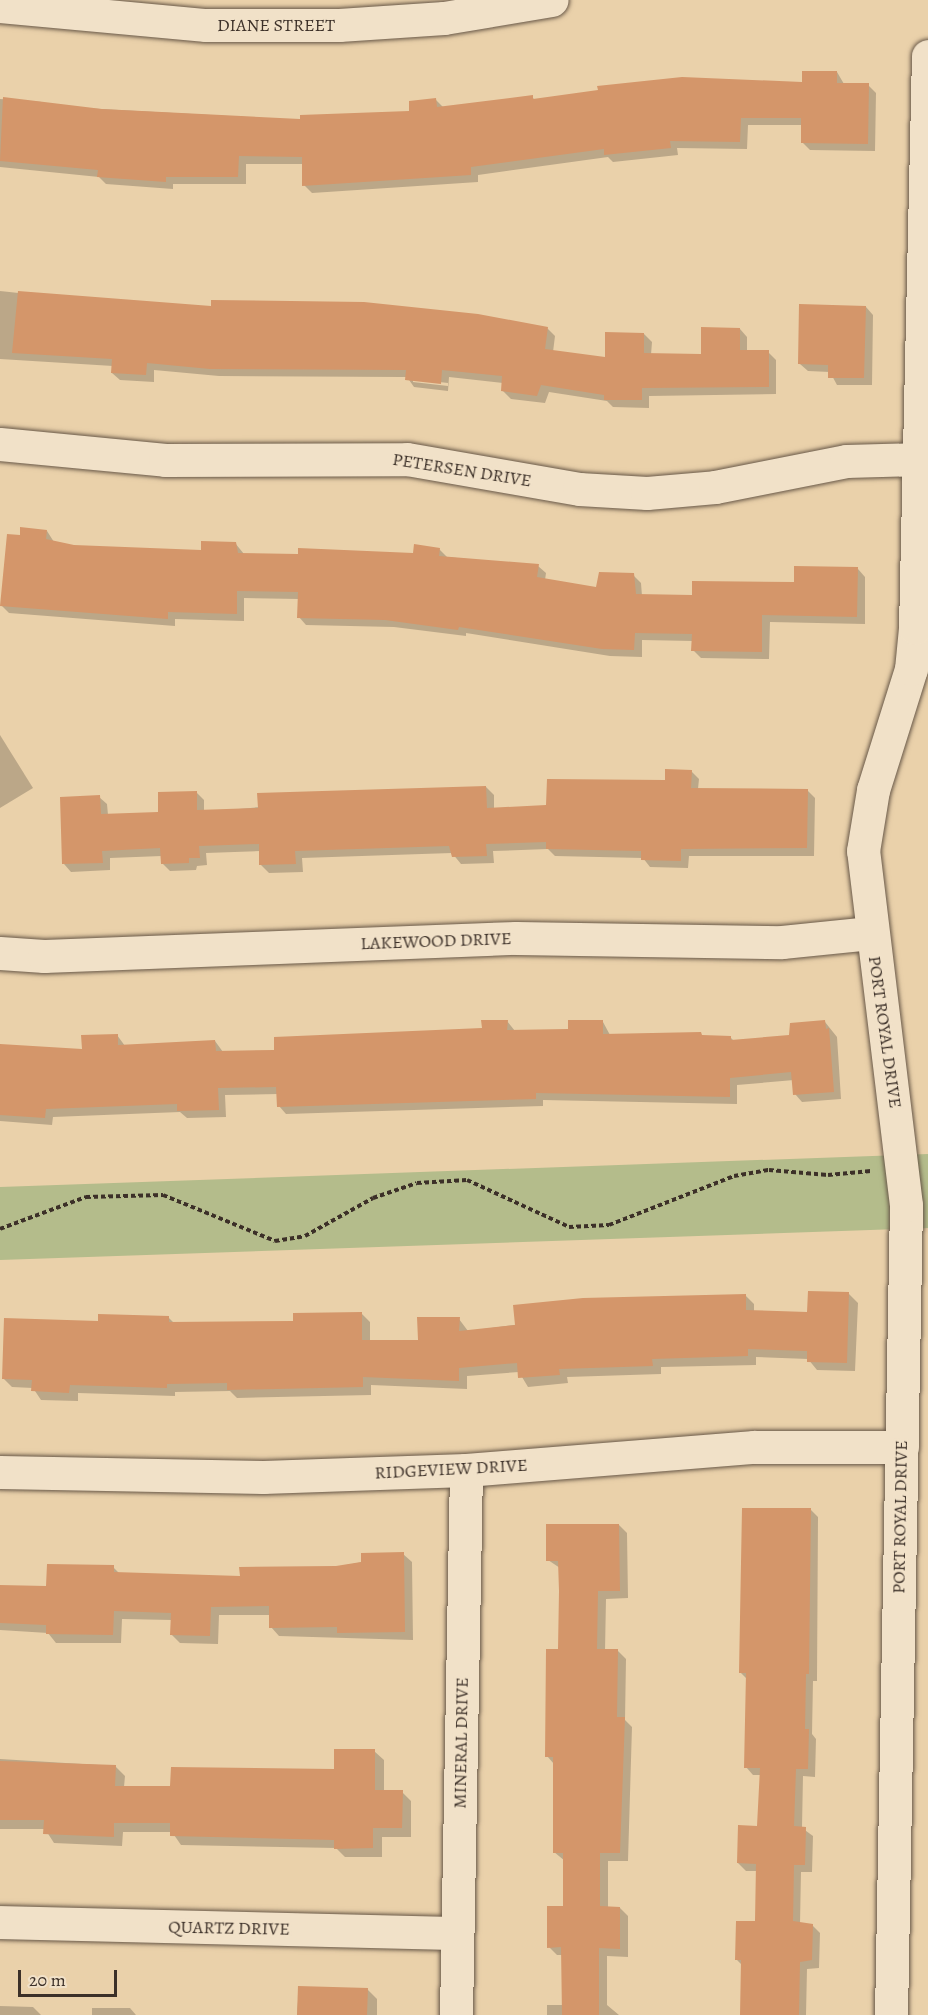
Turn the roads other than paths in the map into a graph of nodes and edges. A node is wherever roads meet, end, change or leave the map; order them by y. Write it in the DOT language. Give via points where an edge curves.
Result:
graph roads {
  1 [pos="551,0"];
  2 [pos="0,6"];
  3 [pos="928,56"];
  4 [pos="0,444"];
  5 [pos="921,459"];
  6 [pos="921,629"];
  7 [pos="919,669"];
  8 [pos="871,933"];
  9 [pos="0,953"];
  10 [pos="902,1447"];
  11 [pos="466,1470"];
  12 [pos="0,1472"];
  13 [pos="0,1922"];
  14 [pos="457,1933"];
  15 [pos="456,2015"];
  16 [pos="891,2015"];
  1 -- 2 [label="street, DIANE STREET" via="444,18 339,25 206,26"];
  3 -- 5 [label="street, PORT ROYAL DRIVE"];
  4 -- 5 [label="street, PETERSEN DRIVE" via="165,460 407,459 579,489 647,493 715,487 846,461"];
  5 -- 6 [label="street, PORT ROYAL DRIVE"];
  6 -- 7 [label="street, PORT ROYAL DRIVE"];
  7 -- 8 [label="street, PORT ROYAL DRIVE" via="866,821 864,862"];
  8 -- 9 [label="street, LAKEWOOD DRIVE" via="782,942 516,938 44,956"];
  8 -- 10 [label="street, PORT ROYAL DRIVE" via="903,1168"];
  10 -- 11 [label="street, RIDGEVIEW DRIVE" via="754,1447"];
  10 -- 16 [label="street, PORT ROYAL DRIVE"];
  11 -- 12 [label="street, RIDGEVIEW DRIVE" via="193,1478"];
  11 -- 14 [label="street, MINERAL DRIVE"];
  13 -- 14 [label="street, QUARTZ DRIVE"];
  14 -- 15 [label="street, MINERAL DRIVE"];
}
